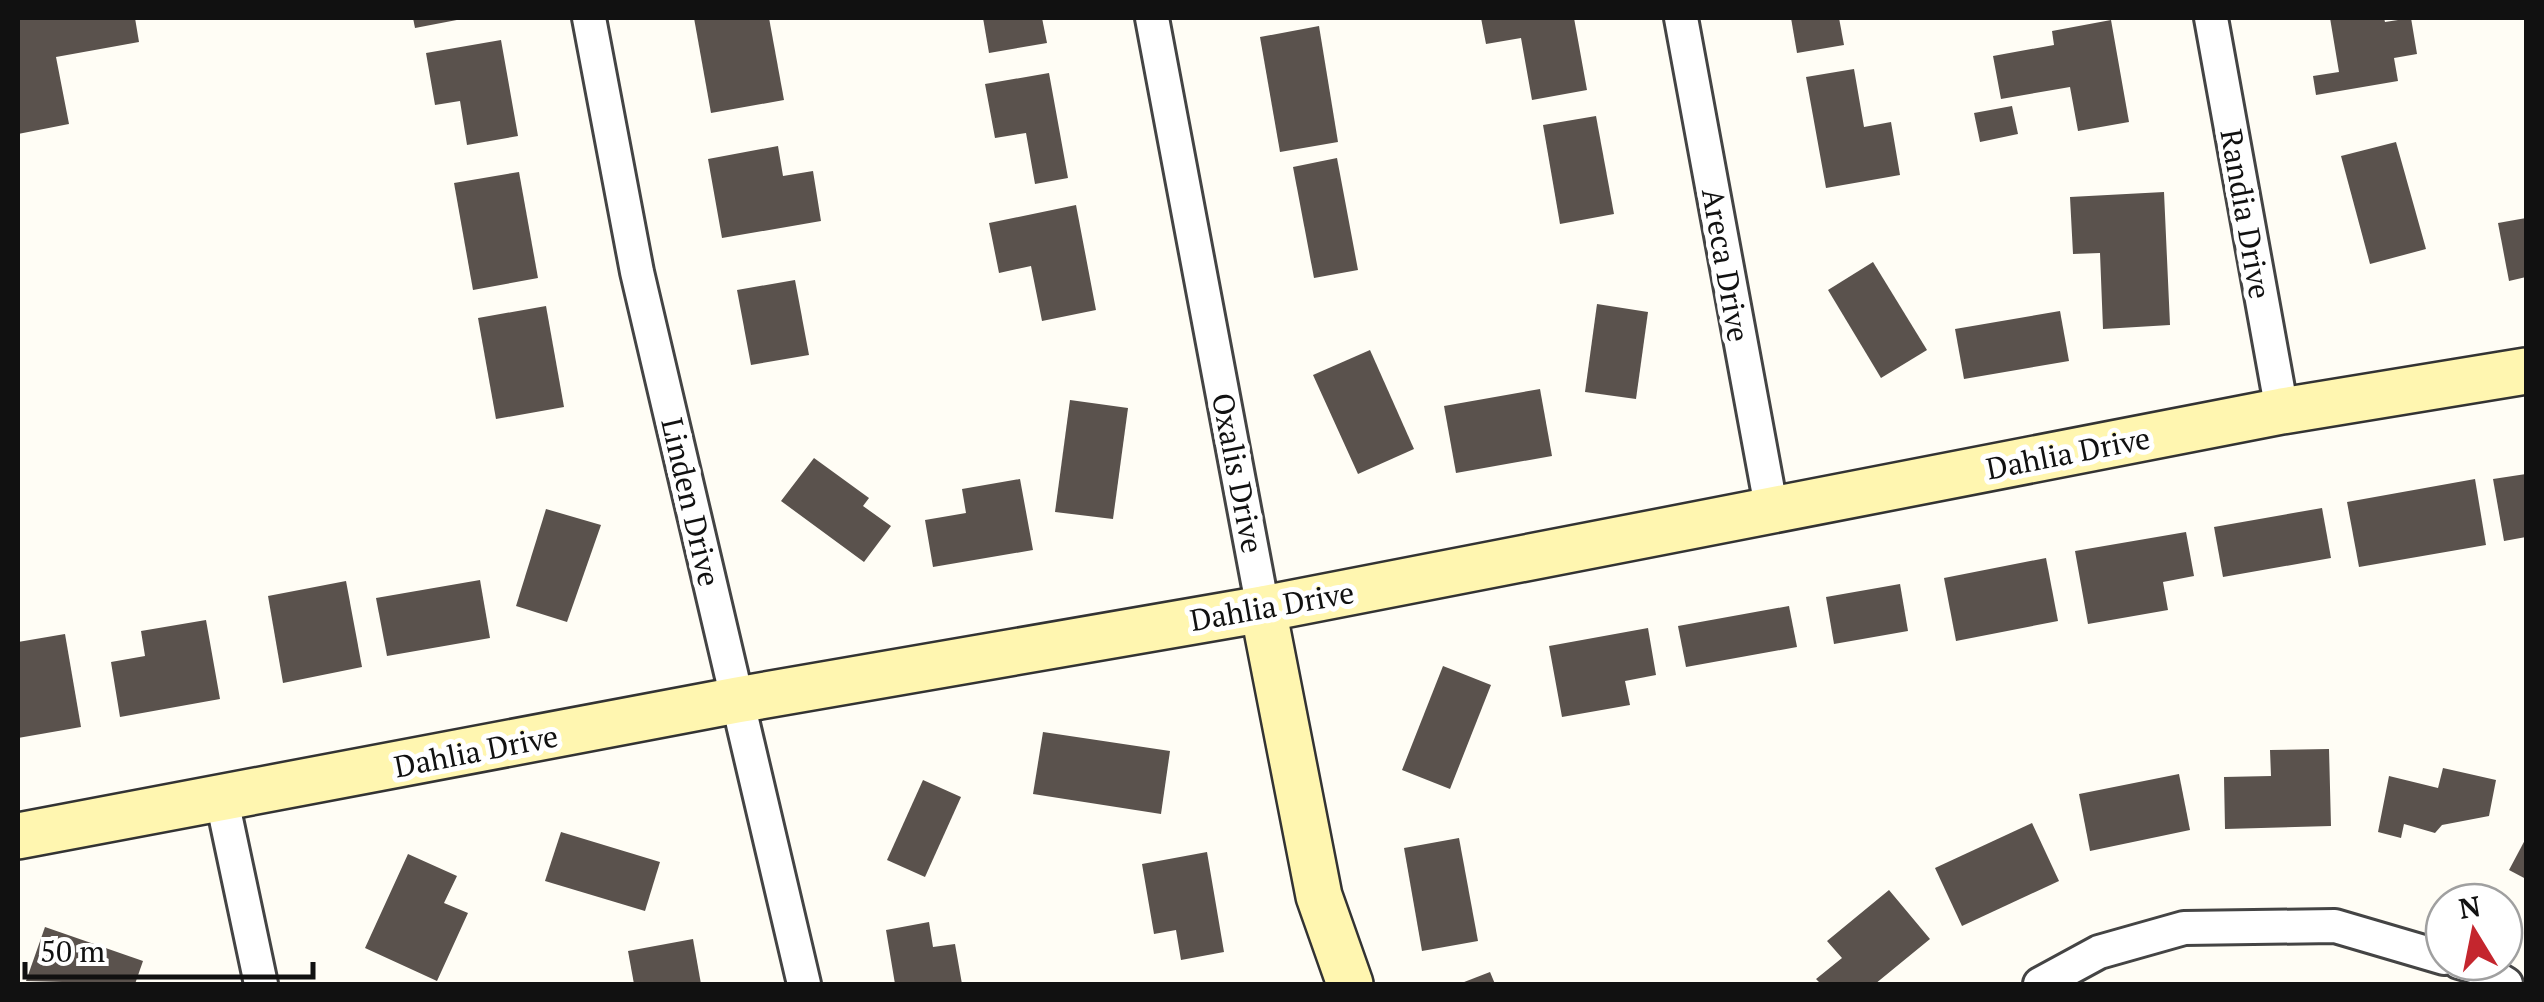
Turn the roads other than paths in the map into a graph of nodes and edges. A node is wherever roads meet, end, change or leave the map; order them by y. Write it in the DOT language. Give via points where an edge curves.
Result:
graph roads {
  1 [pos="589,18"];
  2 [pos="1152,18"];
  3 [pos="1681,18"];
  4 [pos="2211,18"];
  5 [pos="2526,371"];
  6 [pos="2282,411"];
  7 [pos="1772,512"];
  8 [pos="1264,608"];
  9 [pos="737,700"];
  10 [pos="222,800"];
  11 [pos="18,836"];
  12 [pos="2424,952"];
  13 [pos="261,984"];
  14 [pos="804,984"];
  15 [pos="1350,984"];
  16 [pos="2040,984"];
  1 -- 9 [label="street, Linden Drive" via="637,272"];
  2 -- 8 [label="street, Oxalis Drive"];
  3 -- 7 [label="street, Areca Drive"];
  4 -- 6 [label="street, Randia Drive"];
  5 -- 6 [label="street, Dahlia Drive"];
  6 -- 7 [label="street, Dahlia Drive"];
  7 -- 8 [label="street, Dahlia Drive"];
  8 -- 9 [label="street, Dahlia Drive"];
  8 -- 15 [label="street, Oxalis Drive" via="1319,896"];
  9 -- 10 [label="street, Dahlia Drive"];
  9 -- 14 [label="street, Linden Drive"];
  10 -- 11 [label="street, Dahlia Drive"];
  10 -- 13 [label="street"];
  12 -- 16 [label="street" via="2335,926 2184,928 2100,952"];
}
